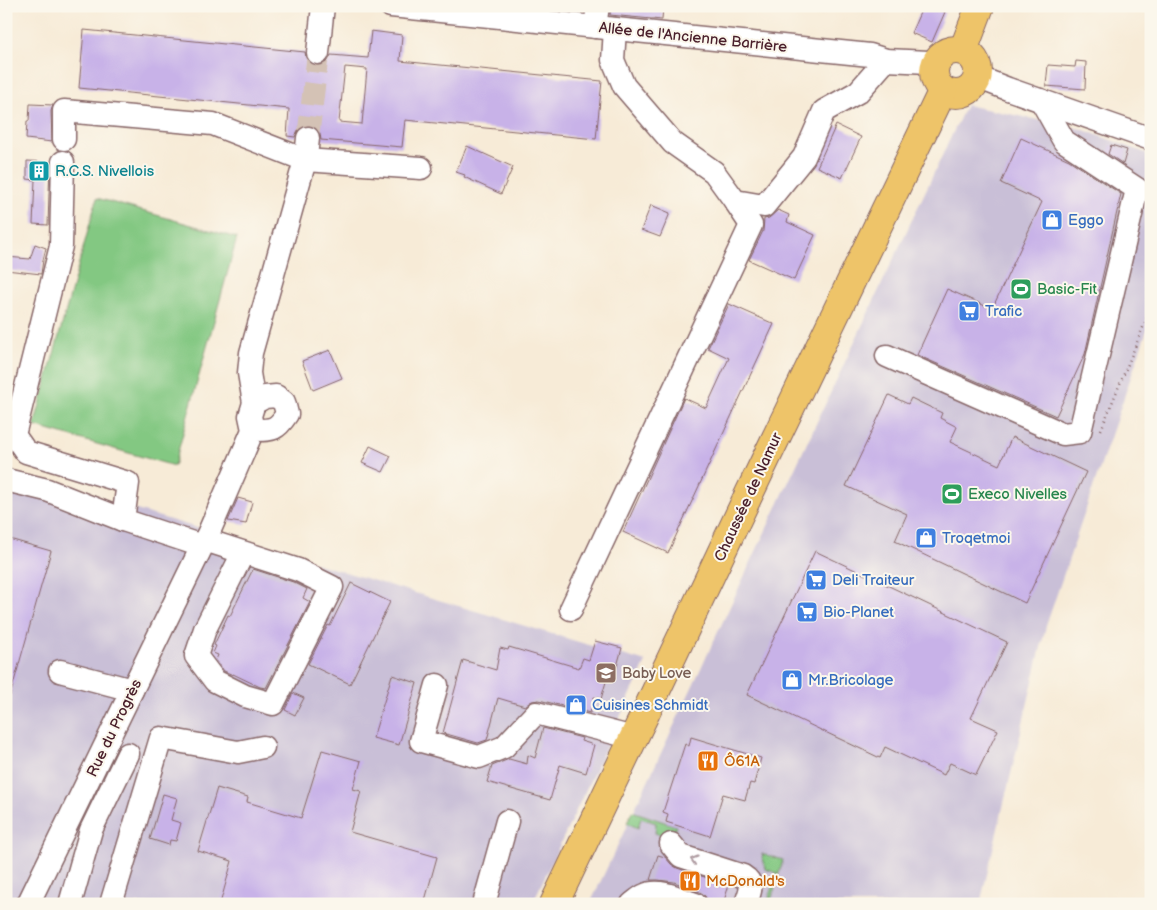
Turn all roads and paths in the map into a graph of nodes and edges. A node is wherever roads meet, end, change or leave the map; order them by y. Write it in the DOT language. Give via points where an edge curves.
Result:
graph roads {
  1 [pos="323,6"];
  2 [pos="391,6"];
  3 [pos="980,6"];
  4 [pos="603,21"];
  5 [pos="962,51"];
  6 [pos="318,53"];
  7 [pos="886,60"];
  8 [pos="935,64"];
  9 [pos="977,77"];
  10 [pos="943,90"];
  11 [pos="1041,100"];
  12 [pos="64,139"];
  13 [pos="1151,139"];
  14 [pos="307,149"];
  15 [pos="63,162"];
  16 [pos="421,168"];
  17 [pos="735,201"];
  18 [pos="1151,308"];
  19 [pos="887,356"];
  20 [pos="254,403"];
  21 [pos="253,430"];
  22 [pos="1100,432"];
  23 [pos="6,480"];
  24 [pos="123,520"];
  25 [pos="202,546"];
  26 [pos="243,552"];
  27 [pos="571,609"];
  28 [pos="60,671"];
  29 [pos="437,685"];
  30 [pos="132,690"];
  31 [pos="634,738"];
  32 [pos="263,747"];
  33 [pos="128,754"];
  34 [pos="507,821"];
  35 [pos="671,844"];
  36 [pos="740,875"];
  37 [pos="28,904"];
  38 [pos="70,904"];
  39 [pos="111,904"];
  40 [pos="484,904"];
  41 [pos="554,904"];
  42 [pos="632,904"];
  43 [pos="695,904"];
  44 [pos="733,904"];
  45 [pos="746,904"];
  1 -- 6 [label="street"];
  2 -- 4 [label="street, Allée de l'Ancienne Barrière"];
  3 -- 5 [label="main road"];
  4 -- 7 [label="street, Allée de l'Ancienne Barrière"];
  4 -- 17 [label="street" via="624,86 673,143 714,172"];
  5 -- 8 [label="main road" via="946,52"];
  5 -- 9 [label="main road" via="975,61"];
  7 -- 8 [label="street, Allée de l'Ancienne Barrière"];
  7 -- 17 [label="street" via="858,92 824,111 804,157 764,206"];
  8 -- 10 [label="main road" via="934,74"];
  9 -- 10 [label="main road" via="964,92 953,94"];
  9 -- 11 [label="street"];
  10 -- 31 [label="main road, Chaussée de Namur"];
  11 -- 13 [label="street"];
  11 -- 19 [label="street" via="1064,141 1137,189 1080,432 1063,434"];
  12 -- 14 [label="street" via="64,111 213,124"];
  14 -- 16 [label="street"];
  14 -- 20 [label="street" via="251,353 249,373"];
  15 -- 24 [label="street" via="60,246 14,435 26,452 128,483"];
  17 -- 27 [label="street" via="751,225"];
  18 -- 22 [label="path"];
  20 -- 21 [label="street" via="250,416"];
  20 -- 21 [label="street" via="276,396 284,402 287,414 281,424 271,430"];
  21 -- 25 [label="street, Rue du Progrès"];
  23 -- 24 [label="street" via="47,490"];
  24 -- 25 [label="street"];
  25 -- 26 [label="street"];
  25 -- 30 [label="street, Rue du Progrès"];
  26 -- 26 [label="street" via="205,629 196,656 215,681 245,696 273,704 332,587 298,570"];
  28 -- 30 [label="street"];
  29 -- 31 [label="street" via="421,740 478,757 504,747 536,713"];
  30 -- 37 [label="street, Rue du Progrès"];
  31 -- 41 [label="main road, Chaussée de Namur"];
  32 -- 39 [label="street" via="238,752 161,738"];
  33 -- 38 [label="street" via="91,830"];
  34 -- 40 [label="street"];
  36 -- 35 [label="street, one-way" via="681,856"];
  36 -- 44 [label="street"];
  36 -- 45 [label="street" via="749,880 751,886"];
  42 -- 43 [label="street" via="651,893"];
}
